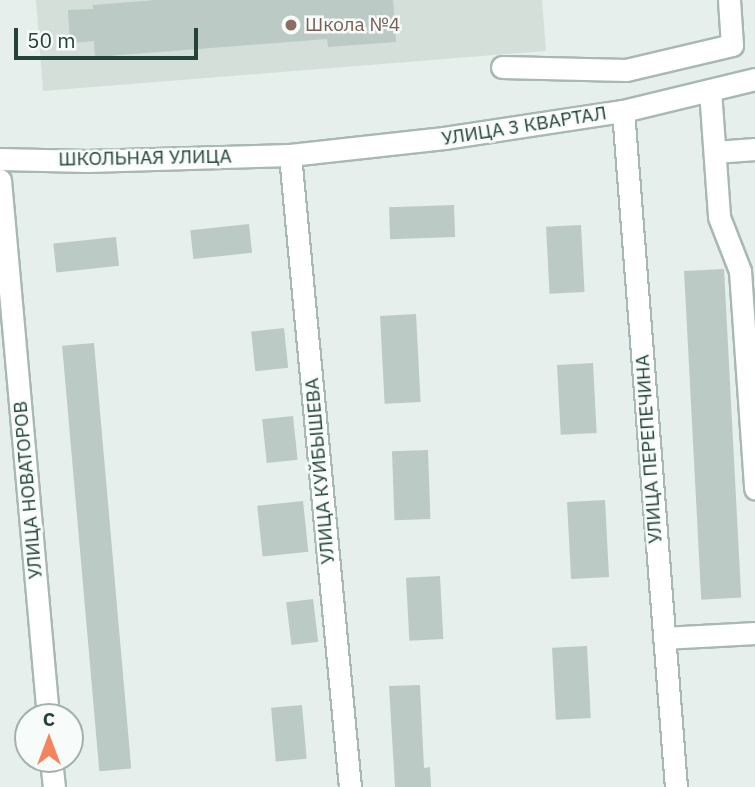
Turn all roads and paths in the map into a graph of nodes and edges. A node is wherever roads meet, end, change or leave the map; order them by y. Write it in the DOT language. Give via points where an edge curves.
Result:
graph roads {
  1 [pos="729,0"];
  2 [pos="502,67"];
  3 [pos="755,79"];
  4 [pos="710,90"];
  5 [pos="623,111"];
  6 [pos="755,149"];
  7 [pos="715,152"];
  8 [pos="290,155"];
  9 [pos="0,159"];
  10 [pos="0,180"];
  11 [pos="753,427"];
  12 [pos="755,488"];
  13 [pos="755,633"];
  14 [pos="664,638"];
  15 [pos="47,703"];
  16 [pos="350,787"];
  17 [pos="676,787"];
  1 -- 2 [label="street" via="732,45 626,70"];
  3 -- 4 [label="street, УЛИЦА 3 КВАРТАЛ"];
  4 -- 5 [label="street, УЛИЦА 3 КВАРТАЛ"];
  4 -- 7 [label="street"];
  5 -- 8 [label="street, УЛИЦА 3 КВАРТАЛ"];
  5 -- 14 [label="street, УЛИЦА ПЕРЕПЕЧИНА"];
  6 -- 7 [label="street"];
  7 -- 11 [label="street" via="719,217 740,271"];
  8 -- 9 [label="street, ШКОЛЬНАЯ УЛИЦА"];
  8 -- 16 [label="street, УЛИЦА КУЙБЫШЕВА"];
  10 -- 15 [label="street, УЛИЦА НОВАТОРОВ"];
  11 -- 12 [label="street"];
  13 -- 14 [label="street"];
  14 -- 17 [label="street, УЛИЦА ПЕРЕПЕЧИНА"];
}
